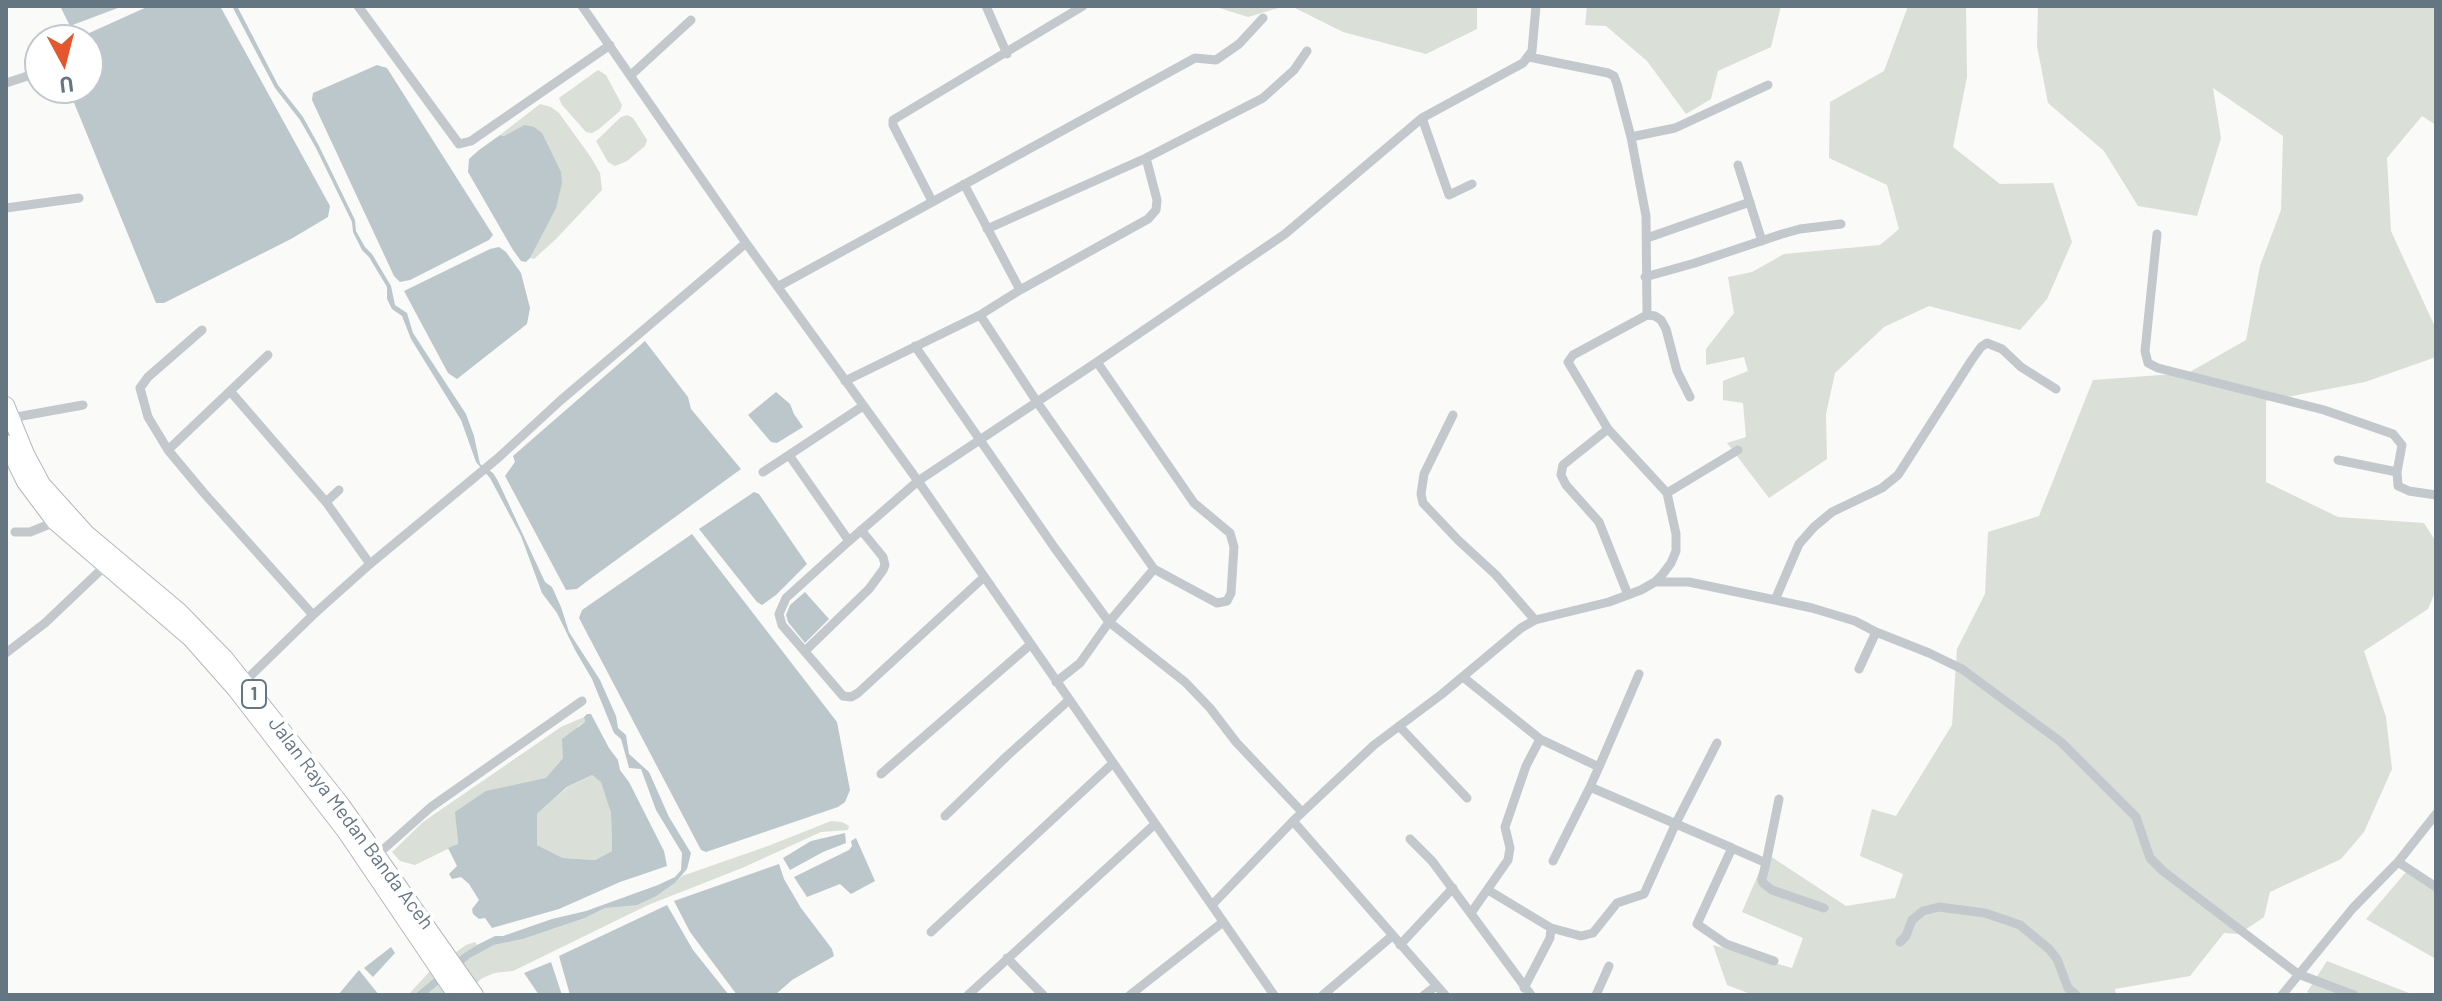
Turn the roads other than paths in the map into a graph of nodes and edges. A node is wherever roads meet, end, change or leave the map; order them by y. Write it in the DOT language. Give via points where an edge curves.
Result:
graph roads {
  1 [pos="358,6"];
  2 [pos="582,6"];
  3 [pos="986,6"];
  4 [pos="1083,6"];
  5 [pos="1536,6"];
  6 [pos="1263,18"];
  7 [pos="691,20"];
  8 [pos="610,45"];
  9 [pos="1307,51"];
  10 [pos="1007,54"];
  11 [pos="1529,57"];
  12 [pos="631,75"];
  13 [pos="1768,85"];
  14 [pos="1422,118"];
  15 [pos="1631,137"];
  16 [pos="1146,158"];
  17 [pos="1738,165"];
  18 [pos="964,184"];
  19 [pos="1472,184"];
  20 [pos="79,198"];
  21 [pos="932,201"];
  22 [pos="1750,202"];
  23 [pos="6,208"];
  24 [pos="1841,224"];
  25 [pos="987,229"];
  26 [pos="2157,234"];
  27 [pos="1647,238"];
  28 [pos="1762,241"];
  29 [pos="746,243"];
  30 [pos="1645,277"];
  31 [pos="779,286"];
  32 [pos="1020,290"];
  33 [pos="980,315"];
  34 [pos="1647,315"];
  35 [pos="202,330"];
  36 [pos="915,346"];
  37 [pos="268,355"];
  38 [pos="1097,362"];
  39 [pos="845,381"];
  40 [pos="2056,389"];
  41 [pos="230,391"];
  42 [pos="1690,397"];
  43 [pos="1037,402"];
  44 [pos="83,405"];
  45 [pos="863,406"];
  46 [pos="8,412"];
  47 [pos="1453,415"];
  48 [pos="1608,429"];
  49 [pos="981,439"];
  50 [pos="12,446"];
  51 [pos="168,450"];
  52 [pos="1738,450"];
  53 [pos="789,455"];
  54 [pos="2338,460"];
  55 [pos="763,472"];
  56 [pos="2397,472"];
  57 [pos="918,481"];
  58 [pos="339,490"];
  59 [pos="1667,493"];
  60 [pos="2436,495"];
  61 [pos="326,502"];
  62 [pos="55,522"];
  63 [pos="861,530"];
  64 [pos="15,532"];
  65 [pos="849,541"];
  66 [pos="370,564"];
  67 [pos="105,566"];
  68 [pos="1154,569"];
  69 [pos="983,578"];
  70 [pos="1655,582"];
  71 [pos="1628,595"];
  72 [pos="1775,600"];
  73 [pos="313,615"];
  74 [pos="1535,620"];
  75 [pos="1109,622"];
  76 [pos="1876,632"];
  77 [pos="1031,644"];
  78 [pos="805,651"];
  79 [pos="6,653"];
  80 [pos="1859,669"];
  81 [pos="1639,674"];
  82 [pos="1463,677"];
  83 [pos="1056,682"];
  84 [pos="240,686"];
  85 [pos="1069,700"];
  86 [pos="582,701"];
  87 [pos="1399,726"];
  88 [pos="1540,739"];
  89 [pos="1717,743"];
  90 [pos="1112,764"];
  91 [pos="1599,767"];
  92 [pos="881,774"];
  93 [pos="1590,787"];
  94 [pos="1467,798"];
  95 [pos="1779,799"];
  96 [pos="1302,812"];
  97 [pos="2436,814"];
  98 [pos="945,816"];
  99 [pos="1293,821"];
  100 [pos="1676,823"];
  101 [pos="1155,824"];
  102 [pos="1410,839"];
  103 [pos="1732,848"];
  104 [pos="377,855"];
  105 [pos="1553,861"];
  106 [pos="2398,862"];
  107 [pos="1766,863"];
  108 [pos="2436,887"];
  109 [pos="1453,888"];
  110 [pos="1488,890"];
  111 [pos="1212,905"];
  112 [pos="1824,908"];
  113 [pos="1471,913"];
  114 [pos="1223,922"];
  115 [pos="1551,928"];
  116 [pos="931,932"];
  117 [pos="1392,936"];
  118 [pos="1900,942"];
  119 [pos="1400,945"];
  120 [pos="441,957"];
  121 [pos="1007,958"];
  122 [pos="1774,961"];
  123 [pos="1609,966"];
  124 [pos="2298,974"];
  125 [pos="1436,986"];
  126 [pos="1528,991"];
  127 [pos="475,994"];
  128 [pos="456,995"];
  129 [pos="968,995"];
  130 [pos="1043,995"];
  131 [pos="1130,995"];
  132 [pos="1274,995"];
  133 [pos="1323,995"];
  134 [pos="1424,995"];
  135 [pos="1445,995"];
  136 [pos="1596,995"];
  137 [pos="2076,995"];
  138 [pos="2282,995"];
  139 [pos="2354,995"];
  1 -- 8 [label="street" via="459,144 471,141"];
  2 -- 8 [label="street"];
  3 -- 10 [label="street"];
  4 -- 10 [label="street"];
  5 -- 11 [label="street"];
  6 -- 18 [label="street" via="1216,60 1195,58"];
  7 -- 12 [label="street"];
  8 -- 12 [label="street"];
  9 -- 16 [label="street" via="1263,98"];
  10 -- 21 [label="street" via="893,120"];
  11 -- 14 [label="street"];
  11 -- 15 [label="street" via="1614,76"];
  12 -- 29 [label="street"];
  13 -- 15 [label="street" via="1675,128"];
  14 -- 19 [label="street" via="1449,195"];
  14 -- 38 [label="street" via="1285,234"];
  15 -- 27 [label="street"];
  16 -- 25 [label="street"];
  16 -- 32 [label="street" via="1157,200 1148,219"];
  17 -- 22 [label="street"];
  18 -- 21 [label="street"];
  18 -- 25 [label="street"];
  20 -- 23 [label="street"];
  21 -- 31 [label="street"];
  22 -- 27 [label="street"];
  22 -- 28 [label="street"];
  24 -- 28 [label="street"];
  25 -- 32 [label="street"];
  26 -- 56 [label="street" via="2148,363 2393,434 2402,445"];
  27 -- 30 [label="street"];
  28 -- 30 [label="street"];
  29 -- 31 [label="street"];
  29 -- 66 [label="street"];
  30 -- 34 [label="street"];
  31 -- 39 [label="street"];
  32 -- 33 [label="street"];
  33 -- 36 [label="street"];
  33 -- 43 [label="street"];
  34 -- 42 [label="street" via="1661,320 1666,329"];
  34 -- 48 [label="street" via="1569,359"];
  35 -- 51 [label="street" via="140,388 148,417"];
  36 -- 39 [label="street"];
  36 -- 49 [label="street"];
  37 -- 41 [label="street"];
  38 -- 43 [label="street"];
  38 -- 68 [label="street" via="1194,503 1233,541 1227,601 1217,603"];
  39 -- 45 [label="street"];
  40 -- 72 [label="street" via="2002,349 1987,343 1981,347 1898,475 1832,512 1799,544"];
  41 -- 51 [label="street"];
  41 -- 61 [label="street"];
  43 -- 49 [label="street"];
  43 -- 68 [label="street"];
  44 -- 46 [label="street"];
  45 -- 53 [label="street"];
  45 -- 57 [label="street"];
  46 -- 50 [label="highway, Jalan Raya Medan Banda Aceh / 1"];
  47 -- 74 [label="street" via="1424,474 1423,503"];
  48 -- 59 [label="street"];
  48 -- 71 [label="street" via="1563,465 1561,475 1599,522"];
  49 -- 57 [label="street"];
  49 -- 75 [label="street"];
  50 -- 62 [label="highway, Jalan Raya Medan Banda Aceh / 1" via="25,482"];
  50 -- 84 [label="highway, Jalan Raya Medan Banda Aceh / 1" via="72,520 209,640"];
  51 -- 73 [label="street"];
  52 -- 59 [label="street"];
  53 -- 55 [label="street"];
  53 -- 65 [label="street"];
  54 -- 56 [label="street"];
  56 -- 60 [label="street" via="2398,486"];
  57 -- 63 [label="street"];
  57 -- 69 [label="street"];
  58 -- 61 [label="street"];
  59 -- 70 [label="street" via="1676,551"];
  61 -- 66 [label="street"];
  62 -- 64 [label="street"];
  62 -- 67 [label="highway, Jalan Raya Medan Banda Aceh / 1"];
  63 -- 65 [label="street"];
  63 -- 78 [label="street" via="883,557 883,570"];
  65 -- 78 [label="street" via="782,604 782,625"];
  66 -- 73 [label="street"];
  67 -- 79 [label="street"];
  67 -- 84 [label="highway, Jalan Raya Medan Banda Aceh / 1"];
  68 -- 75 [label="street"];
  69 -- 77 [label="street"];
  69 -- 78 [label="street" via="851,697 843,696"];
  70 -- 71 [label="street"];
  70 -- 72 [label="street" via="1689,582"];
  71 -- 74 [label="street"];
  72 -- 76 [label="street" via="1855,621"];
  73 -- 84 [label="street"];
  74 -- 82 [label="street"];
  75 -- 83 [label="street" via="1080,663"];
  75 -- 96 [label="street" via="1185,682"];
  76 -- 80 [label="street"];
  76 -- 124 [label="street" via="1962,669 2061,742 2136,817 2150,858 2163,871"];
  77 -- 83 [label="street"];
  77 -- 92 [label="street"];
  81 -- 91 [label="street"];
  82 -- 87 [label="street"];
  82 -- 88 [label="street"];
  83 -- 85 [label="street"];
  84 -- 104 [label="highway, Jalan Raya Medan Banda Aceh / 1" via="341,804"];
  84 -- 120 [label="highway, Jalan Raya Medan Banda Aceh / 1"];
  85 -- 90 [label="street"];
  85 -- 98 [label="street"];
  86 -- 104 [label="street" via="431,807"];
  87 -- 94 [label="street"];
  87 -- 96 [label="street"];
  88 -- 91 [label="street"];
  88 -- 110 [label="street" via="1505,827 1508,860"];
  89 -- 100 [label="street"];
  90 -- 101 [label="street"];
  90 -- 116 [label="street"];
  91 -- 93 [label="street"];
  93 -- 100 [label="street"];
  93 -- 105 [label="street"];
  95 -- 107 [label="street"];
  96 -- 99 [label="street"];
  97 -- 106 [label="street"];
  99 -- 111 [label="street"];
  99 -- 117 [label="street"];
  100 -- 103 [label="street"];
  100 -- 115 [label="street" via="1644,894 1617,903 1593,933 1581,936"];
  101 -- 111 [label="street"];
  101 -- 121 [label="street"];
  102 -- 109 [label="street"];
  103 -- 107 [label="street"];
  103 -- 122 [label="street" via="1697,924 1726,944"];
  104 -- 120 [label="highway, Jalan Raya Medan Banda Aceh / 1"];
  106 -- 108 [label="street"];
  106 -- 124 [label="street"];
  107 -- 112 [label="street" via="1762,879 1772,890"];
  109 -- 113 [label="street"];
  109 -- 119 [label="street"];
  110 -- 113 [label="street"];
  110 -- 115 [label="street"];
  111 -- 114 [label="street"];
  113 -- 126 [label="street"];
  114 -- 131 [label="street"];
  114 -- 132 [label="street"];
  115 -- 126 [label="street"];
  117 -- 119 [label="street"];
  117 -- 133 [label="street"];
  118 -- 137 [label="street" via="1923,911 1939,907 1985,913 2020,925 2049,949"];
  119 -- 125 [label="street"];
  120 -- 127 [label="highway, Jalan Raya Medan Banda Aceh / 1"];
  120 -- 128 [label="highway, Jalan Raya Medan Banda Aceh / 1"];
  121 -- 129 [label="street"];
  121 -- 130 [label="street"];
  123 -- 136 [label="street"];
  124 -- 138 [label="street"];
  124 -- 139 [label="street"];
  125 -- 134 [label="street"];
  125 -- 135 [label="street"];
}
